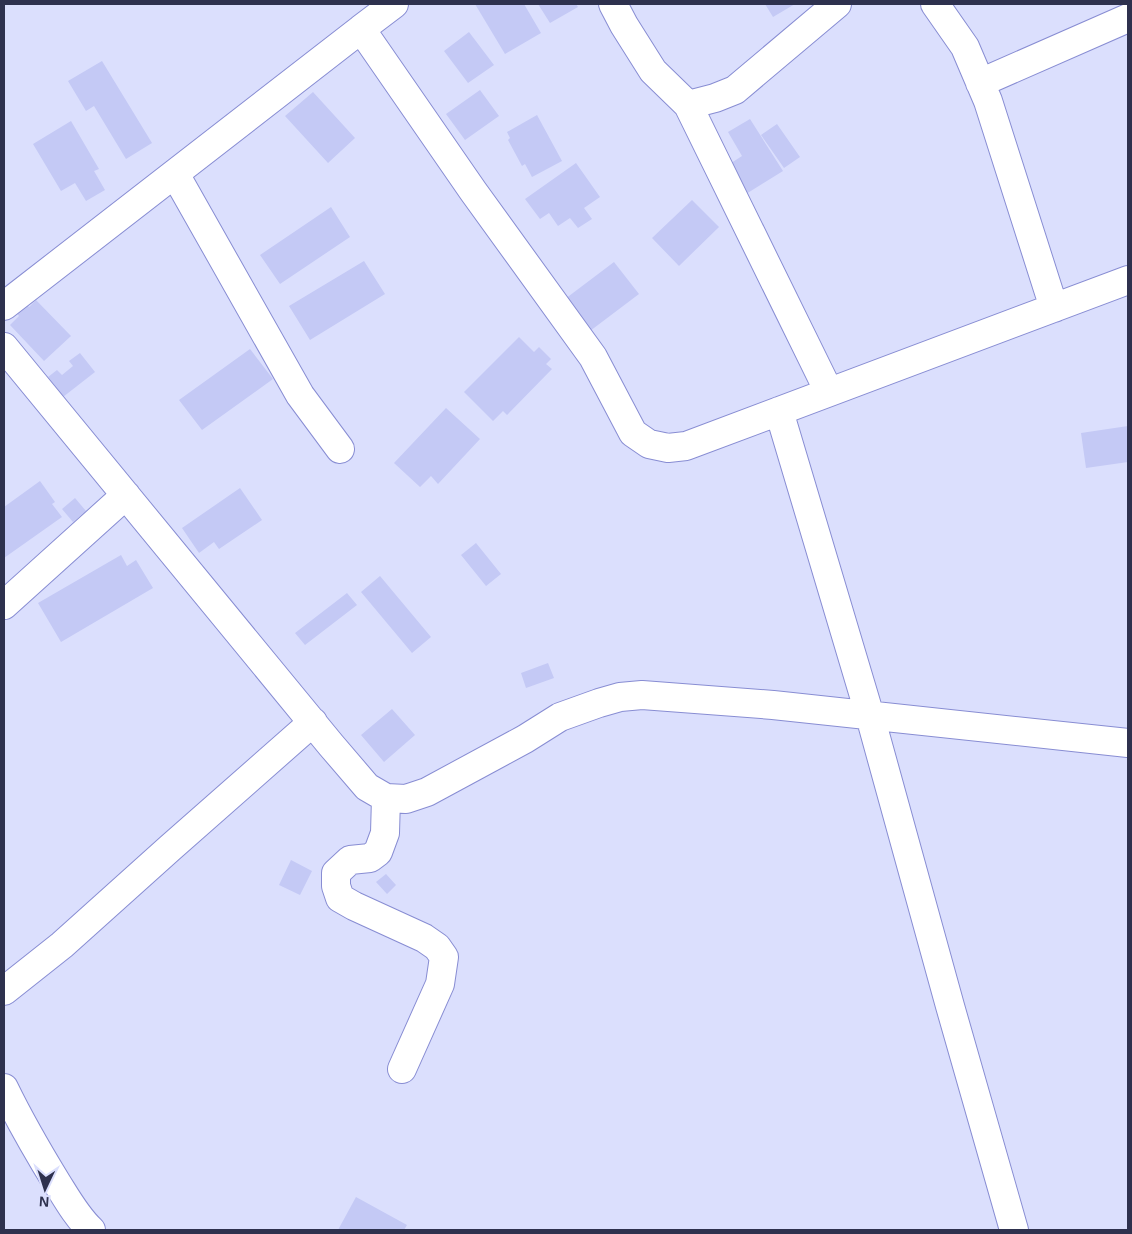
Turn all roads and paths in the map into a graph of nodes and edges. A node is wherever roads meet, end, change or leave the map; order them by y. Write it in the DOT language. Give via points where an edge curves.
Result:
graph roads {
  1 [pos="394,4"];
  2 [pos="613,4"];
  3 [pos="837,4"];
  4 [pos="935,4"];
  5 [pos="1128,18"];
  6 [pos="361,29"];
  7 [pos="980,83"];
  8 [pos="688,105"];
  9 [pos="175,174"];
  10 [pos="1128,280"];
  11 [pos="4,306"];
  12 [pos="1054,308"];
  13 [pos="4,347"];
  14 [pos="830,392"];
  15 [pos="779,411"];
  16 [pos="340,448"];
  17 [pos="126,495"];
  18 [pos="4,605"];
  19 [pos="870,716"];
  20 [pos="312,722"];
  21 [pos="1128,743"];
  22 [pos="386,798"];
  23 [pos="4,991"];
  24 [pos="402,1068"];
  25 [pos="4,1088"];
  26 [pos="83,1228"];
  27 [pos="1014,1230"];
  1 -- 6 [label="street"];
  2 -- 8 [label="street" via="653,71"];
  3 -- 8 [label="street" via="736,90"];
  4 -- 7 [label="street" via="965,47"];
  5 -- 7 [label="street"];
  6 -- 9 [label="street"];
  6 -- 15 [label="street" via="593,357 633,433 649,444 668,448 686,446"];
  7 -- 12 [label="street"];
  8 -- 14 [label="street"];
  9 -- 11 [label="street"];
  9 -- 16 [label="street" via="300,395"];
  10 -- 12 [label="street"];
  12 -- 14 [label="street"];
  13 -- 17 [label="street"];
  14 -- 15 [label="street"];
  15 -- 19 [label="street"];
  17 -- 18 [label="street"];
  17 -- 20 [label="street"];
  19 -- 21 [label="street"];
  19 -- 22 [label="street" via="642,694 620,697 560,717 427,792 406,799"];
  19 -- 27 [label="street"];
  20 -- 22 [label="street" via="367,787"];
  20 -- 23 [label="street" via="62,945"];
  22 -- 24 [label="street" via="384,833 378,852 370,858 350,860 336,873 336,886 340,898 424,938 444,957 440,984"];
  25 -- 26 [label="street"];
}
